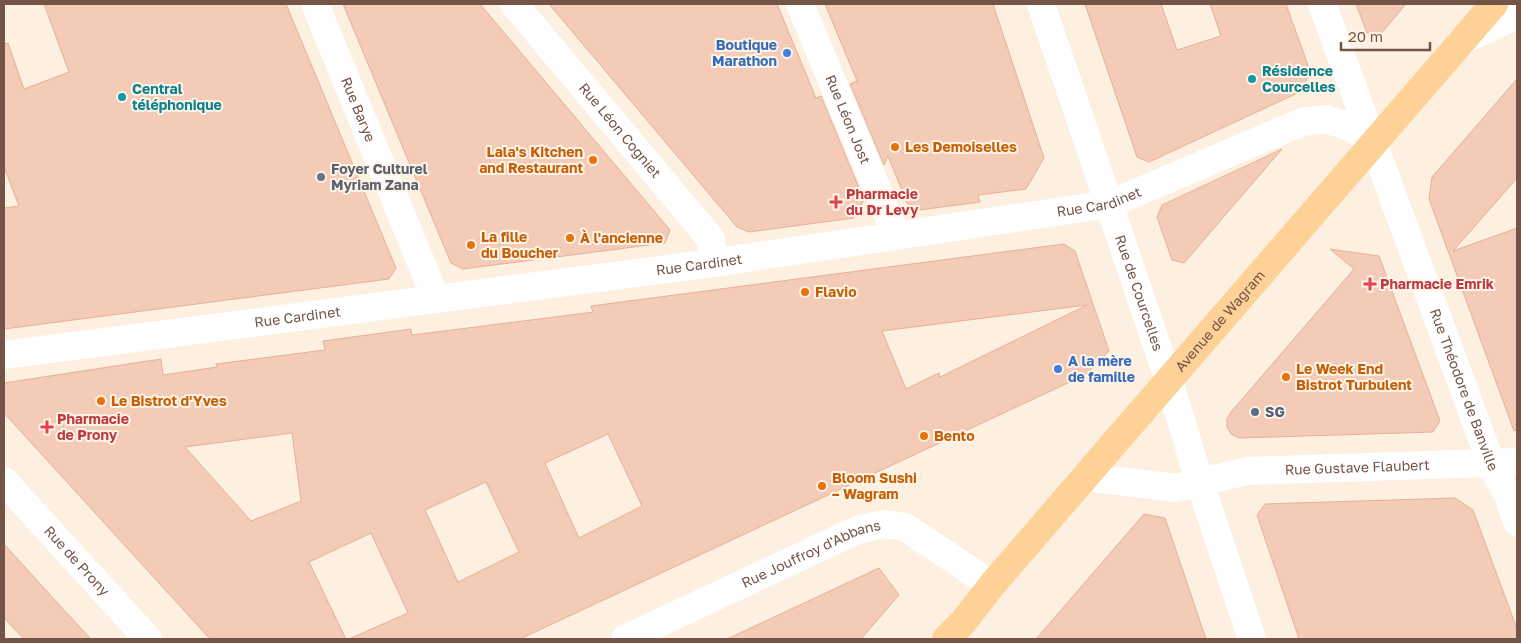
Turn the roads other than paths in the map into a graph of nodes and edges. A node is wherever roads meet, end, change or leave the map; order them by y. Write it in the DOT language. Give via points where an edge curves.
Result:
graph roads {
  1 [pos="315,4"];
  2 [pos="514,4"];
  3 [pos="800,4"];
  4 [pos="1041,4"];
  5 [pos="1322,4"];
  6 [pos="1494,4"];
  7 [pos="1517,15"];
  8 [pos="1461,41"];
  9 [pos="1374,143"];
  10 [pos="1110,204"];
  11 [pos="896,236"];
  12 [pos="713,263"];
  13 [pos="436,299"];
  14 [pos="4,355"];
  15 [pos="1169,381"];
  16 [pos="1504,463"];
  17 [pos="1085,477"];
  18 [pos="4,481"];
  19 [pos="1200,483"];
  20 [pos="1517,522"];
  21 [pos="992,585"];
  22 [pos="148,639"];
  23 [pos="625,639"];
  24 [pos="946,639"];
  25 [pos="1252,639"];
  1 -- 13 [label="street, Rue Barye"];
  2 -- 12 [label="street, Rue Léon Cogniet" via="711,239"];
  3 -- 11 [label="street, Rue Léon Jost"];
  4 -- 10 [label="street, Rue de Courcelles"];
  5 -- 9 [label="street, Rue Théodore de Banville"];
  6 -- 8 [label="main road, Avenue de Wagram"];
  7 -- 8 [label="street"];
  8 -- 9 [label="main road, Avenue de Wagram"];
  9 -- 10 [label="street, Rue Cardinet" via="1348,126 1325,119 1302,122"];
  9 -- 15 [label="main road, Avenue de Wagram"];
  9 -- 16 [label="street, Rue Théodore de Banville"];
  10 -- 11 [label="street, Rue Cardinet"];
  10 -- 15 [label="street, Rue de Courcelles"];
  11 -- 12 [label="street, Rue Cardinet"];
  12 -- 13 [label="street, Rue Cardinet"];
  13 -- 14 [label="street, Rue Cardinet"];
  15 -- 17 [label="main road, Avenue de Wagram"];
  15 -- 19 [label="street, Rue de Courcelles"];
  16 -- 19 [label="street, Rue Gustave Flaubert" via="1247,471"];
  16 -- 20 [label="street, Rue Théodore de Banville" via="1509,498"];
  17 -- 19 [label="street, Rue Gustave Flaubert" via="1177,488"];
  17 -- 21 [label="main road, Avenue de Wagram"];
  18 -- 22 [label="street, Rue de Prony"];
  19 -- 25 [label="street, Rue de Courcelles"];
  21 -- 23 [label="street, Rue Jouffroy d'Abbans" via="904,527 884,524 857,530"];
  21 -- 24 [label="main road, Avenue de Wagram"];
}
